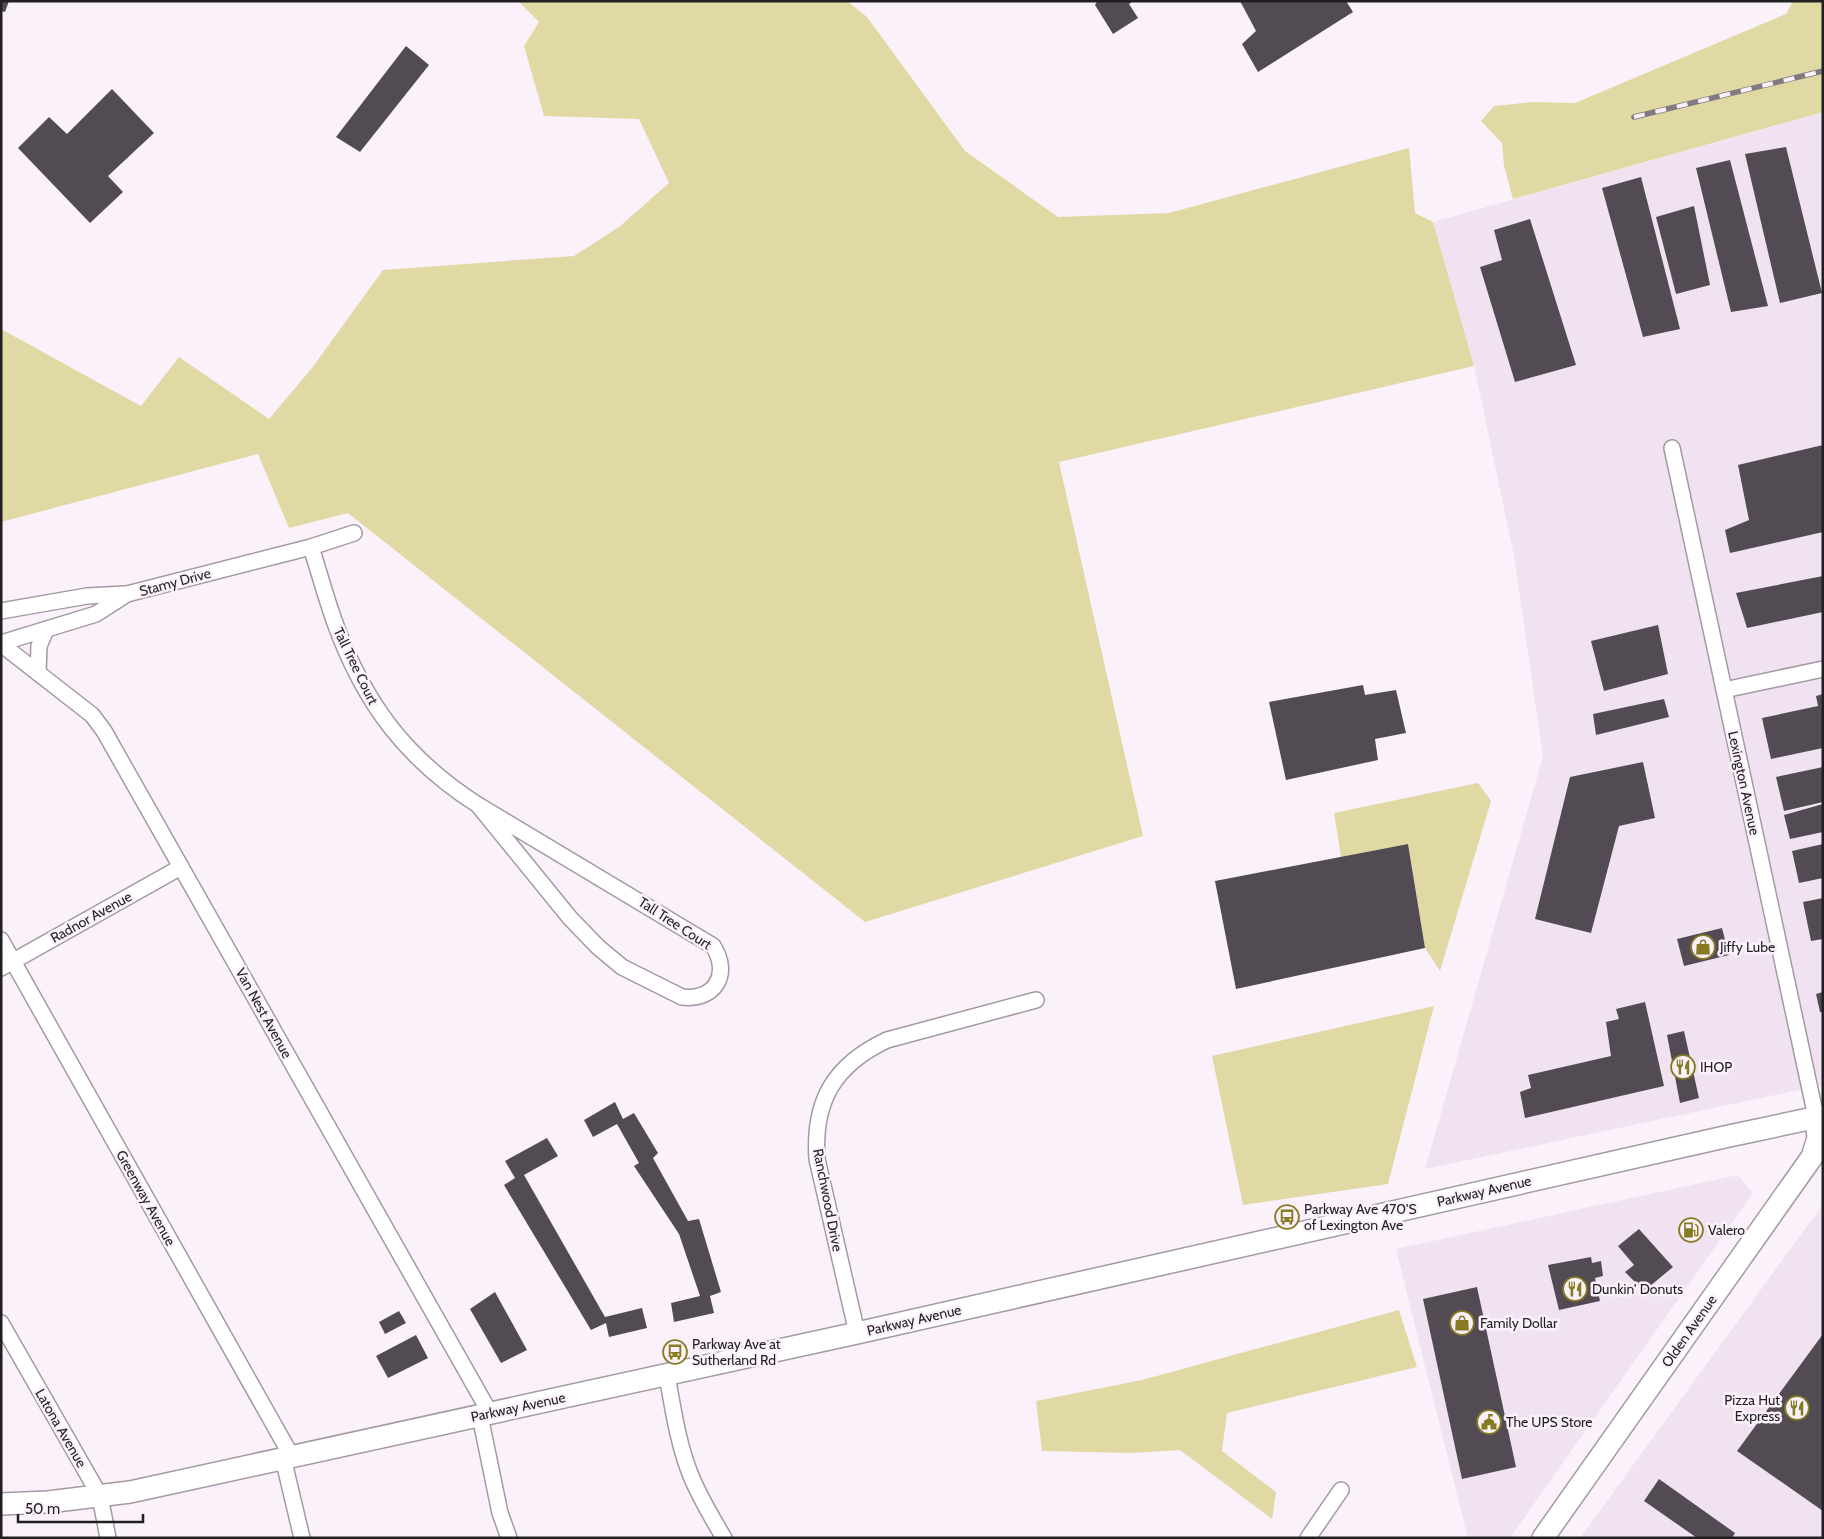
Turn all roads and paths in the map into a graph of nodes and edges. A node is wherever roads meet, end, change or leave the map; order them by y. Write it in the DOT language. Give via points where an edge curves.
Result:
graph roads {
  1 [pos="1672,448"];
  2 [pos="354,533"];
  3 [pos="311,546"];
  4 [pos="127,594"];
  5 [pos="1,610"];
  6 [pos="46,630"];
  7 [pos="1,644"];
  8 [pos="1823,669"];
  9 [pos="38,673"];
  10 [pos="1724,690"];
  11 [pos="478,804"];
  12 [pos="181,867"];
  13 [pos="1,940"];
  14 [pos="7,965"];
  15 [pos="1036,1000"];
  16 [pos="1819,1117"];
  17 [pos="1,1324"];
  18 [pos="857,1333"];
  19 [pos="666,1375"];
  20 [pos="485,1414"];
  21 [pos="287,1458"];
  22 [pos="1341,1490"];
  23 [pos="100,1496"];
  24 [pos="1,1504"];
  25 [pos="1551,1535"];
  26 [pos="108,1538"];
  27 [pos="302,1538"];
  28 [pos="509,1538"];
  29 [pos="724,1538"];
  30 [pos="1308,1538"];
  1 -- 10 [label="street, Lexington Avenue"];
  2 -- 3 [label="street, Stamy Drive"];
  3 -- 4 [label="street, Stamy Drive"];
  3 -- 11 [label="street, Tall Tree Court" via="335,623 371,699 409,750 432,772"];
  4 -- 5 [label="street" via="87,596"];
  4 -- 6 [label="street, Stamy Drive" via="96,614"];
  6 -- 7 [label="street, Stamy Drive"];
  6 -- 9 [label="street" via="39,646"];
  7 -- 9 [label="street, Van Nest Avenue"];
  8 -- 10 [label="street"];
  9 -- 12 [label="street, Van Nest Avenue" via="97,721"];
  10 -- 16 [label="street, Lexington Avenue"];
  11 -- 11 [label="street, Tall Tree Court" via="570,918 622,967 682,997 704,995 712,989 720,978 722,967 720,955 713,946"];
  12 -- 14 [label="street, Radnor Avenue"];
  12 -- 20 [label="street, Van Nest Avenue"];
  13 -- 14 [label="street, Greenway Avenue"];
  14 -- 21 [label="street, Greenway Avenue"];
  15 -- 18 [label="street, Ranchwood Drive" via="887,1040 851,1061 825,1098 818,1120 817,1159"];
  16 -- 18 [label="main road, Parkway Avenue"];
  16 -- 25 [label="main road, Olden Avenue" via="1818,1138 1812,1157"];
  17 -- 23 [label="street, Latona Avenue"];
  18 -- 19 [label="main road, Parkway Avenue"];
  19 -- 20 [label="main road, Parkway Avenue"];
  19 -- 29 [label="street" via="678,1436 690,1474"];
  20 -- 21 [label="main road, Parkway Avenue"];
  20 -- 28 [label="street, Van Nest Avenue" via="500,1513"];
  21 -- 23 [label="main road, Parkway Avenue"];
  21 -- 27 [label="street, Greenway Avenue"];
  22 -- 30 [label="street"];
  23 -- 24 [label="main road, Parkway Avenue"];
  23 -- 26 [label="street, Latona Avenue"];
}
